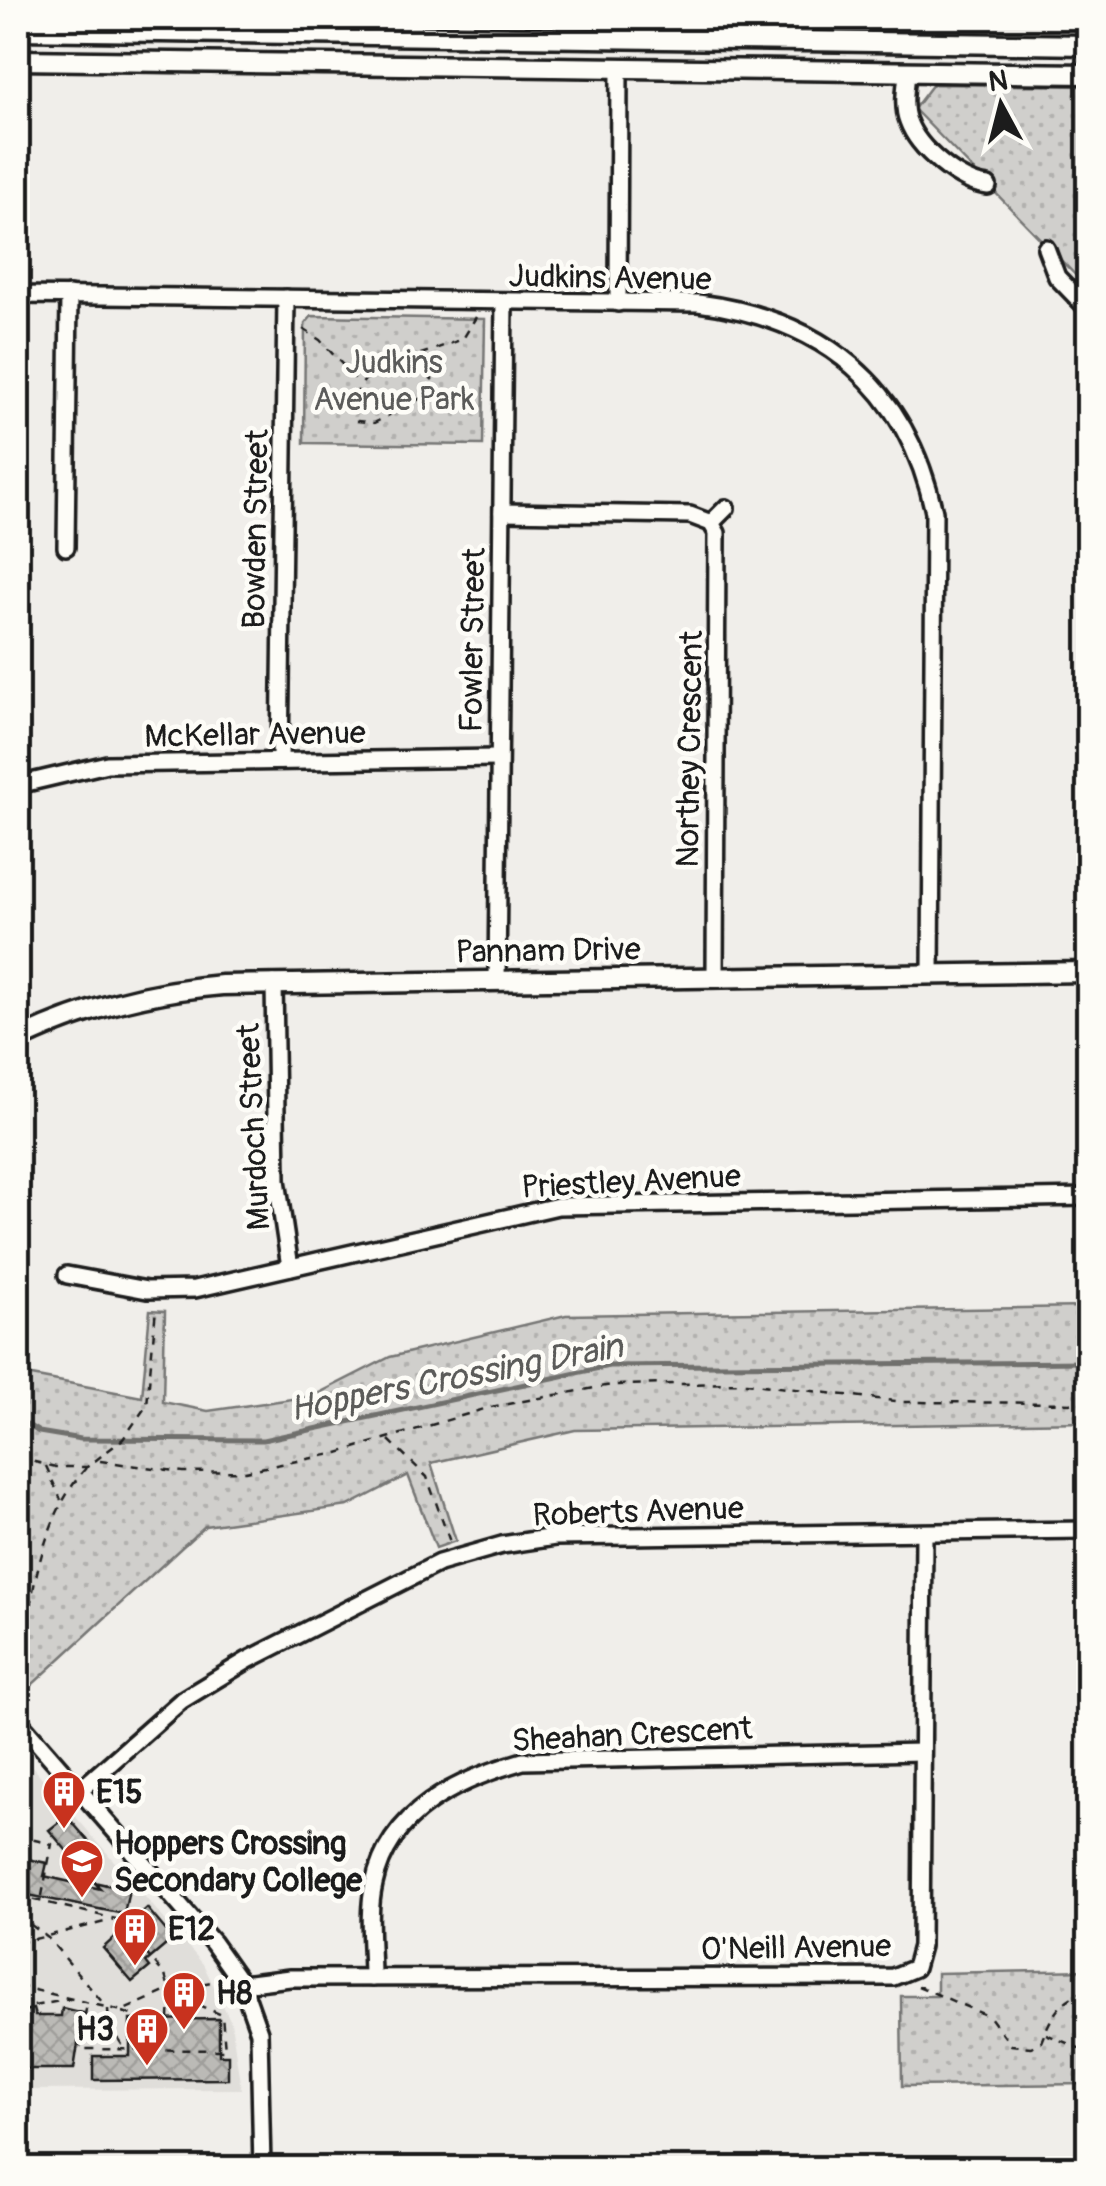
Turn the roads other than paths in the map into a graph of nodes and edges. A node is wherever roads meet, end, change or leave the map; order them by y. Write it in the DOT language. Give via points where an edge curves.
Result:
graph roads {
  1 [pos="18,30"];
  2 [pos="1088,45"];
  3 [pos="18,60"];
  4 [pos="620,68"];
  5 [pos="907,72"];
  6 [pos="1088,74"];
  7 [pos="988,186"];
  8 [pos="1046,248"];
  9 [pos="18,295"];
  10 [pos="68,296"];
  11 [pos="286,298"];
  12 [pos="504,301"];
  13 [pos="618,303"];
  14 [pos="1088,310"];
  15 [pos="726,508"];
  16 [pos="502,512"];
  17 [pos="711,523"];
  18 [pos="66,546"];
  19 [pos="497,758"];
  20 [pos="280,761"];
  21 [pos="18,785"];
  22 [pos="1088,972"];
  23 [pos="932,975"];
  24 [pos="714,978"];
  25 [pos="497,981"];
  26 [pos="274,984"];
  27 [pos="18,1040"];
  28 [pos="1088,1197"];
  29 [pos="290,1267"];
  30 [pos="67,1276"];
  31 [pos="1088,1530"];
  32 [pos="924,1534"];
  33 [pos="18,1720"];
  34 [pos="922,1752"];
  35 [pos="80,1790"];
  36 [pos="372,1978"];
  37 [pos="242,1984"];
  38 [pos="262,2168"];
  1 -- 2 [label="street"];
  3 -- 4 [label="street"];
  4 -- 5 [label="street"];
  4 -- 13 [label="street"];
  5 -- 6 [label="street"];
  5 -- 7 [label="street" via="905,109 916,136 956,174"];
  8 -- 14 [label="street" via="1057,277"];
  9 -- 10 [label="street, Judkins Avenue"];
  10 -- 11 [label="street, Judkins Avenue"];
  10 -- 18 [label="street"];
  11 -- 12 [label="street, Judkins Avenue"];
  11 -- 20 [label="street, Bowden Street"];
  12 -- 13 [label="street, Judkins Avenue"];
  12 -- 16 [label="street, Fowler Street"];
  13 -- 23 [label="street, Judkins Avenue" via="698,303 778,320 866,377 907,432 930,491 936,534"];
  15 -- 17 [label="street"];
  16 -- 17 [label="street" via="690,515"];
  16 -- 19 [label="street, Fowler Street"];
  17 -- 24 [label="street, Northey Crescent" via="718,545"];
  19 -- 20 [label="street, McKellar Avenue"];
  19 -- 25 [label="street, Fowler Street"];
  20 -- 21 [label="street, McKellar Avenue" via="108,764"];
  22 -- 23 [label="street, Pannam Drive"];
  23 -- 24 [label="street, Pannam Drive"];
  24 -- 25 [label="street, Pannam Drive"];
  25 -- 26 [label="street, Pannam Drive"];
  26 -- 27 [label="street, Pannam Drive" via="120,1000"];
  26 -- 29 [label="street, Murdoch Street" via="277,1180"];
  28 -- 29 [label="street, Priestley Avenue" via="558,1206"];
  29 -- 30 [label="street, Priestley Avenue" via="165,1292"];
  31 -- 32 [label="street, Roberts Avenue"];
  32 -- 34 [label="street, O'Neill Avenue"];
  32 -- 35 [label="street, Roberts Avenue" via="554,1538 474,1552 428,1568 212,1680"];
  33 -- 35 [label="street"];
  34 -- 36 [label="street, Sheahan Crescent" via="523,1761 461,1782 417,1812 386,1846 371,1902"];
  34 -- 36 [label="street, O'Neill Avenue" via="920,1946 915,1968 900,1975"];
  35 -- 37 [label="street"];
  36 -- 37 [label="street, O'Neill Avenue"];
  37 -- 38 [label="street" via="259,2032"];
}
